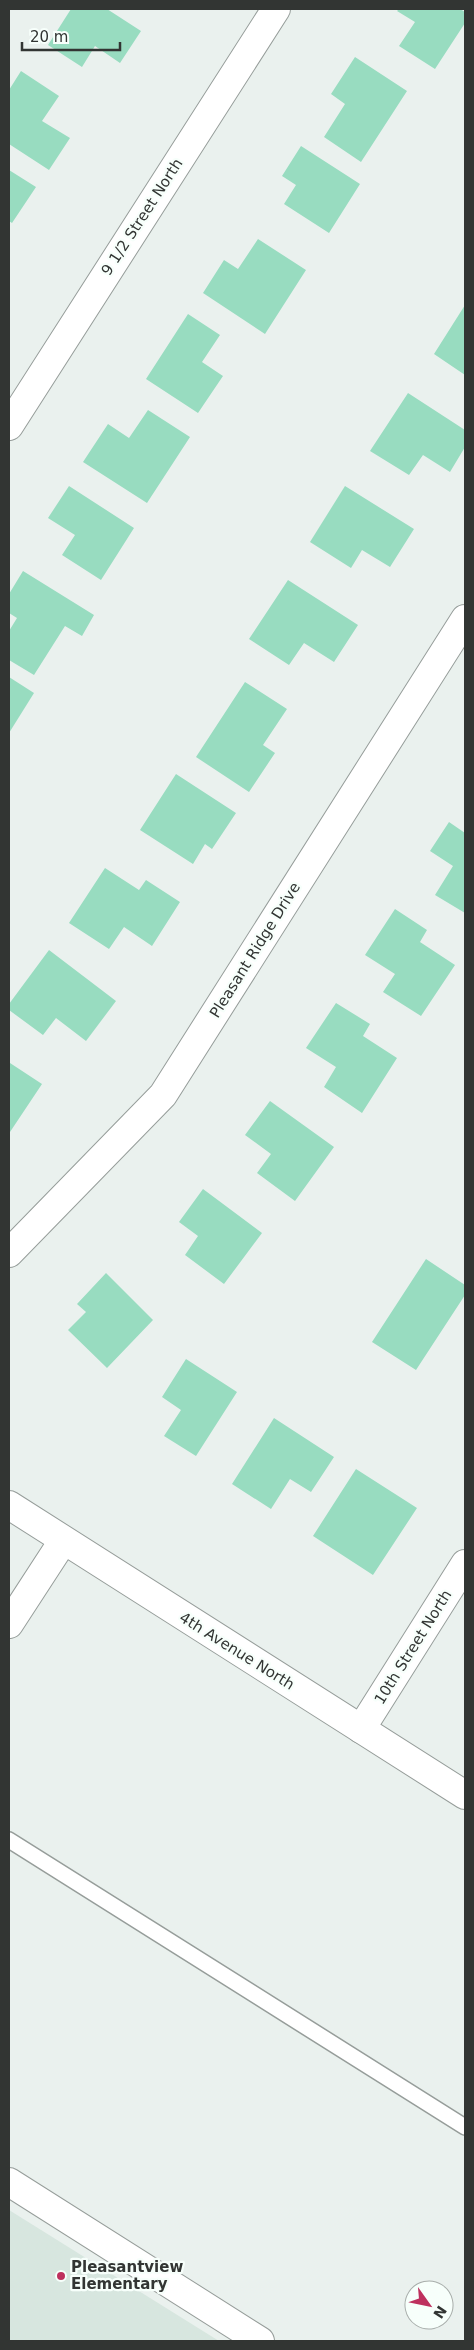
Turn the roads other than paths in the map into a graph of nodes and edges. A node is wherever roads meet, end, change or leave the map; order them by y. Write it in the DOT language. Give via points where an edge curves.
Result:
graph roads {
  1 [pos="276,9"];
  2 [pos="9,426"];
  3 [pos="465,619"];
  4 [pos="9,1253"];
  5 [pos="9,1505"];
  6 [pos="63,1541"];
  7 [pos="465,1564"];
  8 [pos="9,1624"];
  9 [pos="361,1730"];
  10 [pos="465,1795"];
  11 [pos="9,1840"];
  12 [pos="465,2127"];
  13 [pos="9,2182"];
  14 [pos="260,2341"];
  1 -- 2 [label="street, 9 1/2 Street North"];
  3 -- 4 [label="street, Pleasant Ridge Drive" via="163,1095"];
  5 -- 6 [label="street, 4th Avenue North"];
  6 -- 8 [label="street"];
  6 -- 9 [label="street, 4th Avenue North"];
  7 -- 9 [label="street, 10th Street North"];
  9 -- 10 [label="street, 4th Avenue North"];
  11 -- 12 [label="lane"];
  13 -- 14 [label="street"];
}
